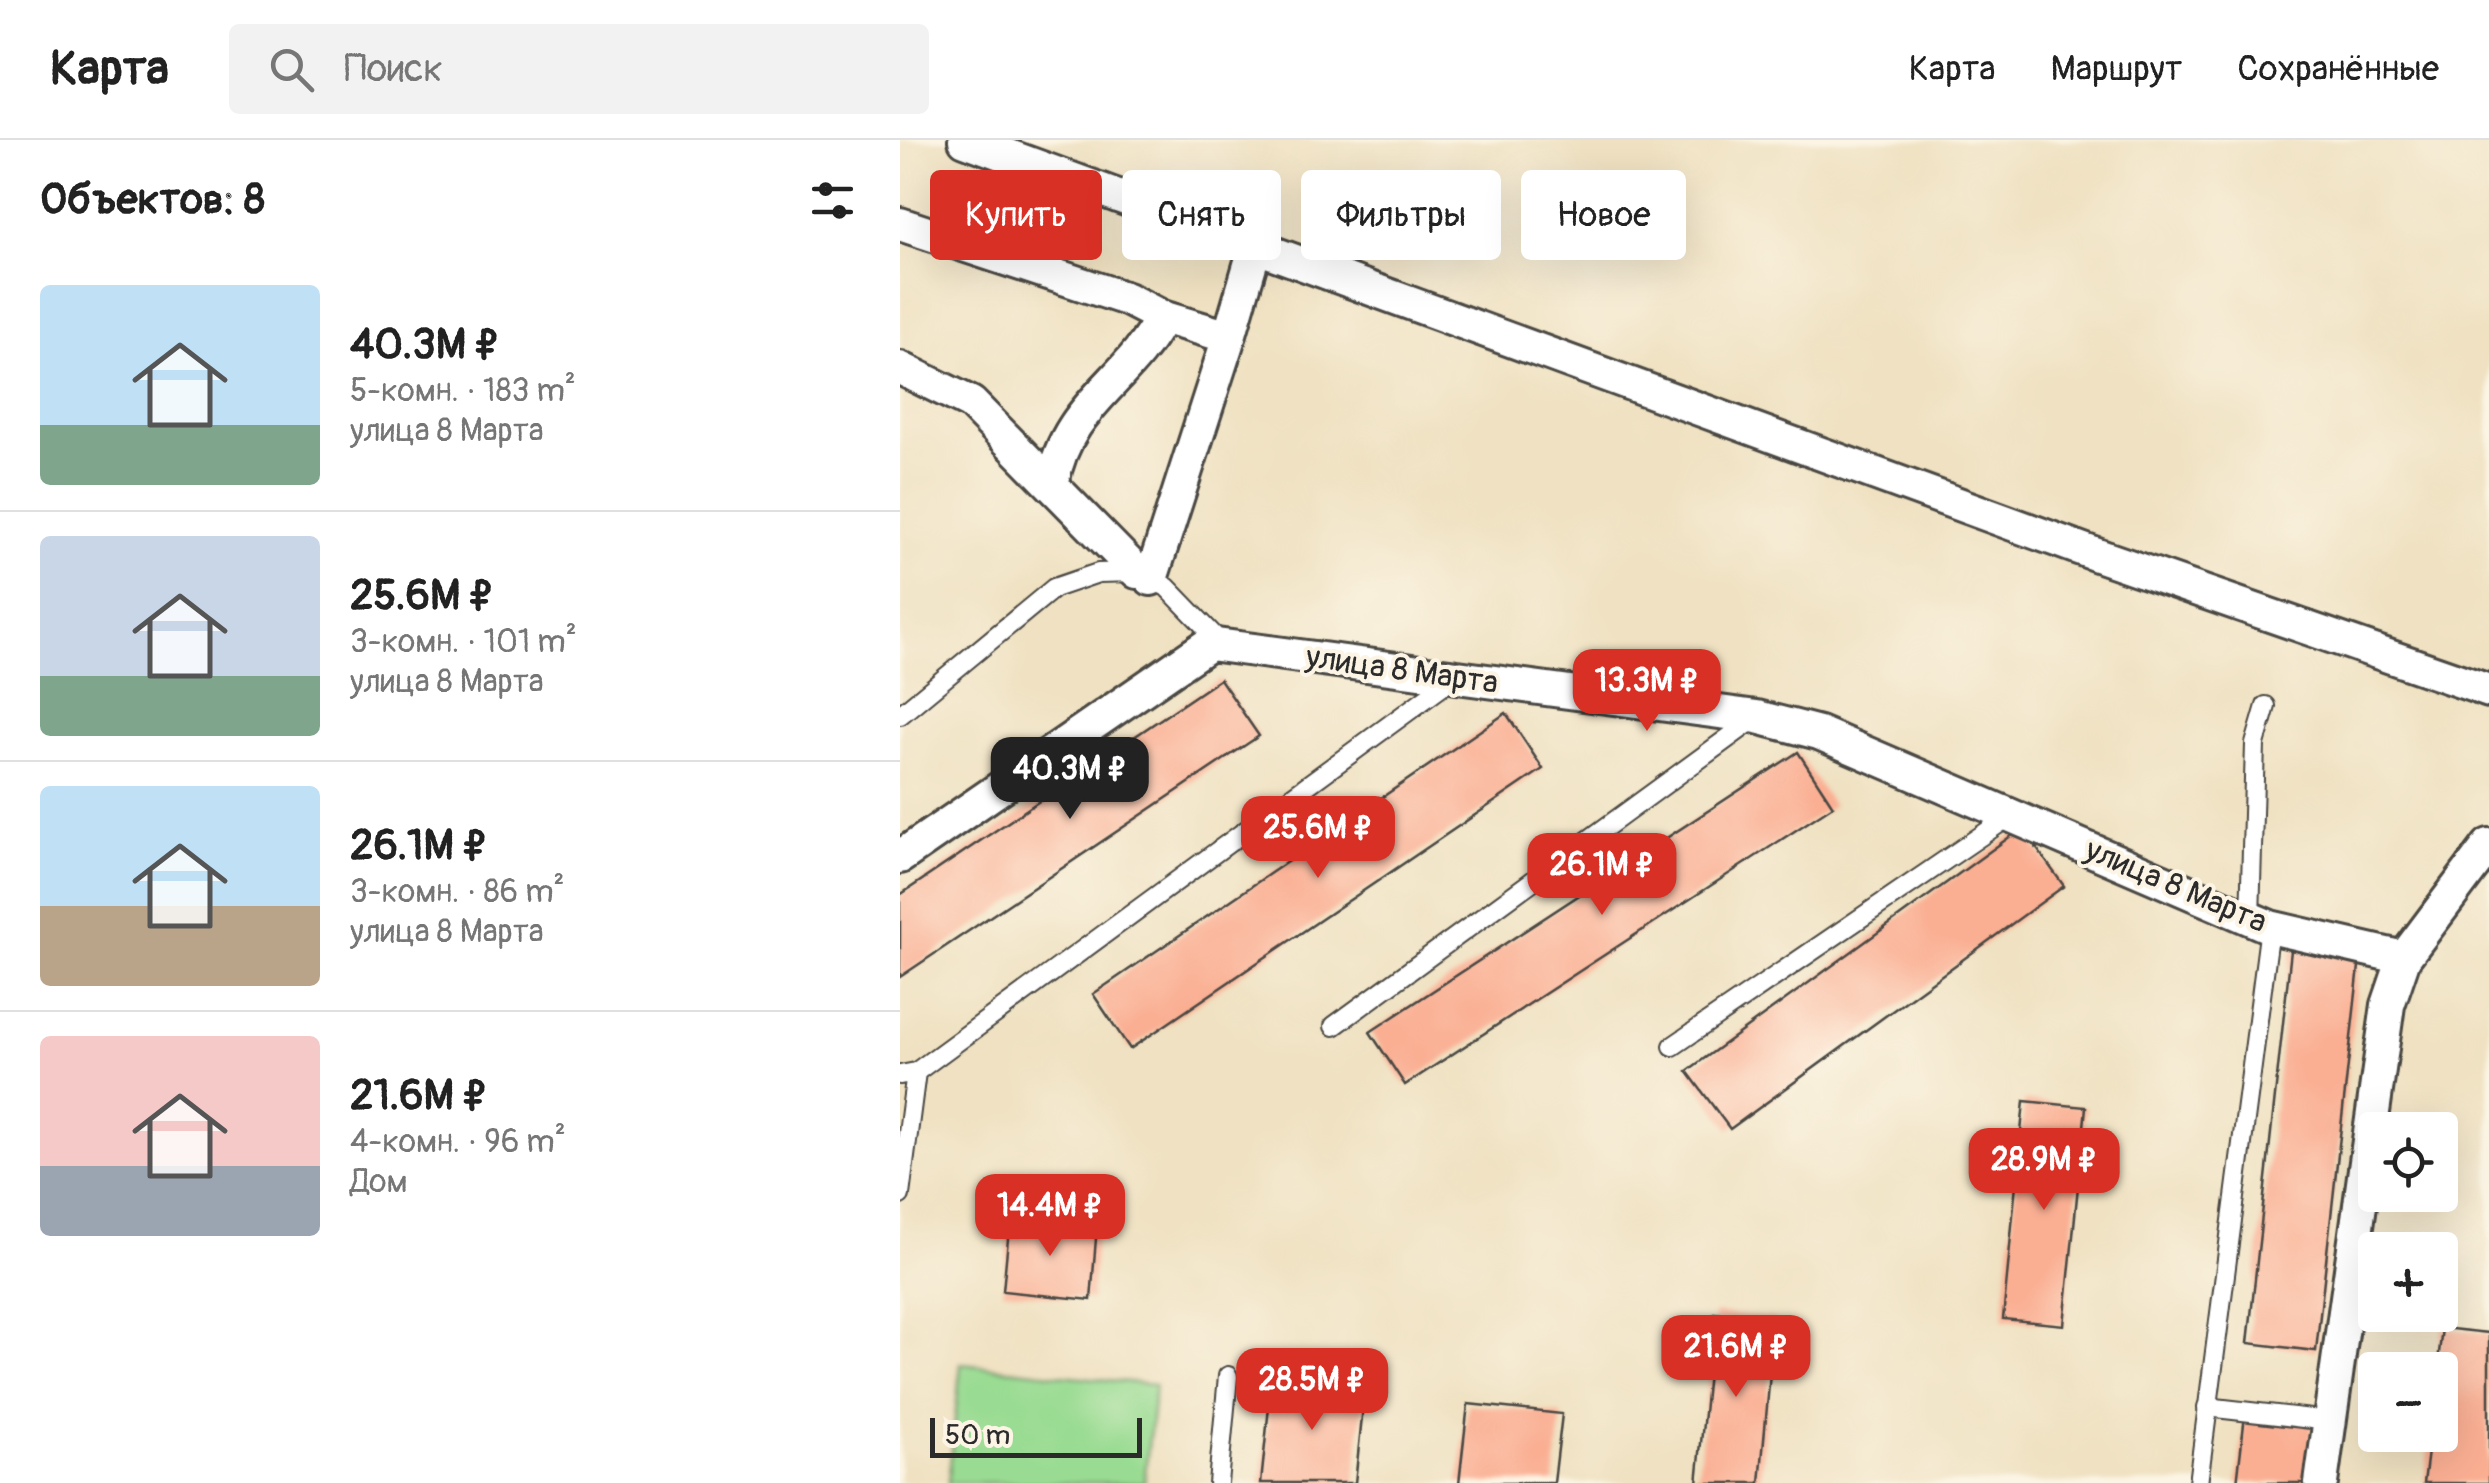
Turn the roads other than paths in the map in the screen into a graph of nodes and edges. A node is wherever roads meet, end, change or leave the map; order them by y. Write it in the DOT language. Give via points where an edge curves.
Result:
graph roads {
  1 [pos="965,140"];
  2 [pos="1122,198"];
  3 [pos="900,224"];
  4 [pos="1281,257"];
  5 [pos="1251,260"];
  6 [pos="1162,317"];
  7 [pos="1229,337"];
  8 [pos="900,368"];
  9 [pos="1052,484"];
  10 [pos="1144,576"];
  11 [pos="1224,646"];
  12 [pos="1454,677"];
  13 [pos="2489,692"];
  14 [pos="2266,706"];
  15 [pos="900,715"];
  16 [pos="1757,717"];
  17 [pos="2010,816"];
  18 [pos="2489,845"];
  19 [pos="900,857"];
  20 [pos="2260,923"];
  21 [pos="2404,958"];
  22 [pos="1334,1026"];
  23 [pos="1672,1046"];
  24 [pos="908,1074"];
  25 [pos="900,1195"];
  26 [pos="1228,1376"];
  27 [pos="2207,1407"];
  28 [pos="2329,1420"];
  29 [pos="1218,1483"];
  30 [pos="2198,1483"];
  31 [pos="2321,1483"];
  1 -- 2 [label="street"];
  3 -- 6 [label="street" via="1127,299"];
  4 -- 13 [label="street"];
  5 -- 7 [label="street"];
  6 -- 7 [label="street"];
  6 -- 9 [label="street" via="1139,354 1073,423"];
  7 -- 10 [label="street"];
  8 -- 9 [label="street" via="971,403"];
  9 -- 10 [label="street"];
  10 -- 11 [label="lane" via="1167,587"];
  10 -- 15 [label="lane" via="1098,573 1054,588"];
  11 -- 12 [label="street, улица 8 Марта"];
  11 -- 19 [label="street, улица 8 Марта" via="1209,644"];
  12 -- 16 [label="street, улица 8 Марта"];
  12 -- 24 [label="lane"];
  14 -- 20 [label="lane" via="2255,744"];
  16 -- 17 [label="street, улица 8 Марта" via="1820,733"];
  16 -- 22 [label="lane"];
  17 -- 20 [label="street, улица 8 Марта"];
  17 -- 23 [label="lane"];
  18 -- 21 [label="street"];
  20 -- 21 [label="street, улица 8 Марта"];
  20 -- 27 [label="lane"];
  21 -- 28 [label="street" via="2388,1006"];
  24 -- 25 [label="lane"];
  26 -- 29 [label="lane"];
  27 -- 28 [label="lane"];
  27 -- 30 [label="lane"];
  28 -- 31 [label="street"];
}
